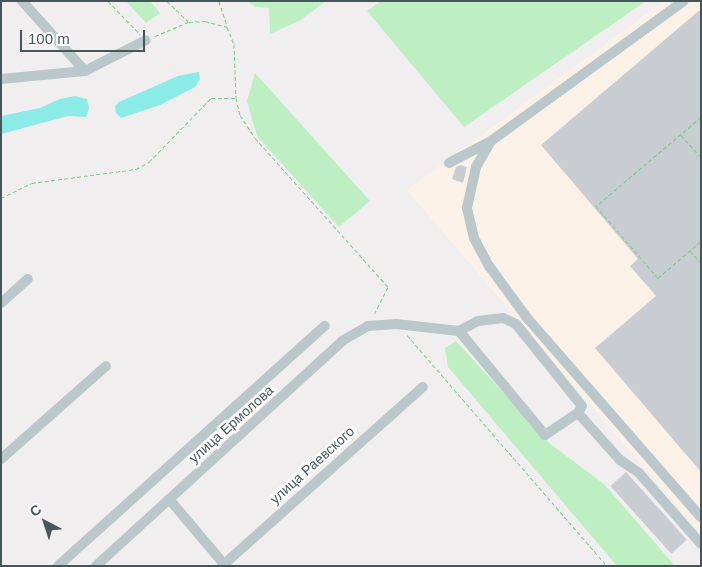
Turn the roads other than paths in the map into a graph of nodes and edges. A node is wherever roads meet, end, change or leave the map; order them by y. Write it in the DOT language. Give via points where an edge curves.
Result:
graph roads {
  1 [pos="22,1"];
  2 [pos="684,1"];
  3 [pos="146,40"];
  4 [pos="85,71"];
  5 [pos="1,79"];
  6 [pos="491,141"];
  7 [pos="449,162"];
  8 [pos="28,279"];
  9 [pos="1,303"];
  10 [pos="325,326"];
  11 [pos="459,331"];
  12 [pos="106,366"];
  13 [pos="423,387"];
  14 [pos="578,413"];
  15 [pos="1,459"];
  16 [pos="169,499"];
  17 [pos="701,517"];
  18 [pos="701,544"];
  19 [pos="223,565"];
  20 [pos="58,566"];
  21 [pos="96,566"];
  1 -- 4 [label="street"];
  2 -- 6 [label="street"];
  3 -- 4 [label="street"];
  4 -- 5 [label="street"];
  6 -- 7 [label="street"];
  6 -- 17 [label="street" via="476,167 467,208 471,230 489,266 528,319"];
  8 -- 9 [label="street"];
  10 -- 20 [label="street, улица Ермолова"];
  11 -- 14 [label="street" via="482,320 503,318 516,324 582,406"];
  11 -- 14 [label="street" via="545,435"];
  11 -- 16 [label="street, улица Ермолова" via="396,324 368,326 342,341"];
  12 -- 15 [label="street"];
  13 -- 19 [label="street, улица Раевского"];
  14 -- 18 [label="street" via="620,460 639,473"];
  16 -- 19 [label="street"];
  16 -- 21 [label="street, улица Ермолова"];
}
